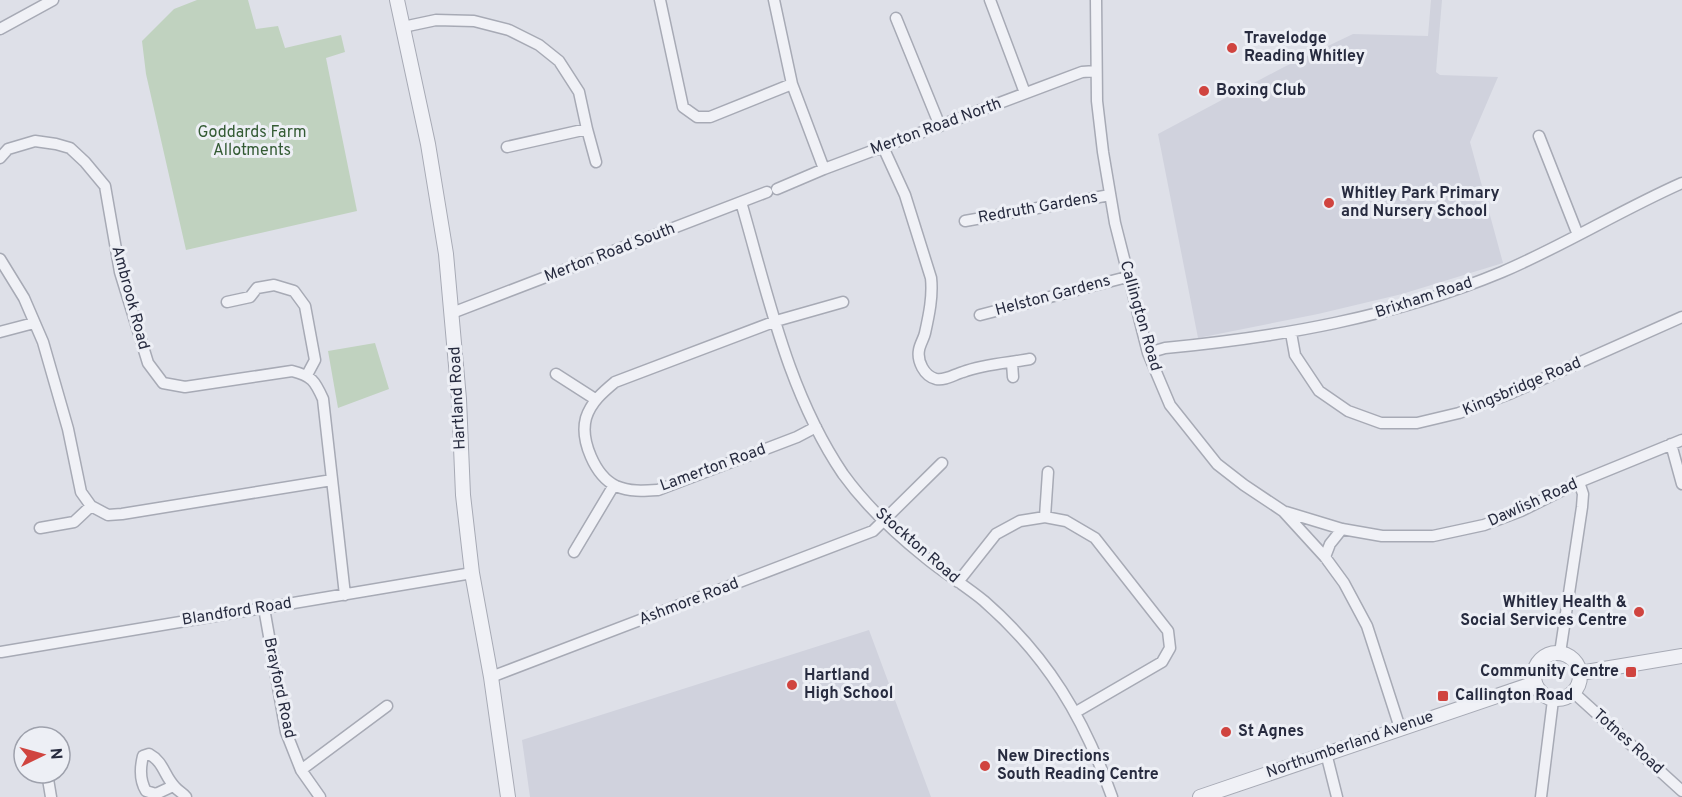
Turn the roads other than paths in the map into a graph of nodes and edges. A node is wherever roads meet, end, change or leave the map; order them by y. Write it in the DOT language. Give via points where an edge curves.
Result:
graph roads {
  1 [pos="52,0"];
  2 [pos="397,0"];
  3 [pos="660,0"];
  4 [pos="774,0"];
  5 [pos="990,0"];
  6 [pos="1096,0"];
  7 [pos="896,18"];
  8 [pos="403,27"];
  9 [pos="0,29"];
  10 [pos="1096,71"];
  11 [pos="792,84"];
  12 [pos="1026,93"];
  13 [pos="940,126"];
  14 [pos="587,129"];
  15 [pos="1539,136"];
  16 [pos="507,147"];
  17 [pos="883,147"];
  18 [pos="0,158"];
  19 [pos="596,162"];
  20 [pos="824,169"];
  21 [pos="1682,183"];
  22 [pos="772,190"];
  23 [pos="1110,195"];
  24 [pos="741,202"];
  25 [pos="965,221"];
  26 [pos="1578,235"];
  27 [pos="0,259"];
  28 [pos="1127,276"];
  29 [pos="227,302"];
  30 [pos="843,302"];
  31 [pos="452,313"];
  32 [pos="980,315"];
  33 [pos="1682,317"];
  34 [pos="776,321"];
  35 [pos="34,323"];
  36 [pos="0,332"];
  37 [pos="1291,333"];
  38 [pos="1148,353"];
  39 [pos="1030,359"];
  40 [pos="1012,363"];
  41 [pos="307,375"];
  42 [pos="556,375"];
  43 [pos="1014,377"];
  44 [pos="596,399"];
  45 [pos="816,427"];
  46 [pos="1676,442"];
  47 [pos="942,463"];
  48 [pos="1048,472"];
  49 [pos="332,480"];
  50 [pos="1579,482"];
  51 [pos="1682,484"];
  52 [pos="614,485"];
  53 [pos="91,506"];
  54 [pos="1283,511"];
  55 [pos="1045,517"];
  56 [pos="883,520"];
  57 [pos="40,528"];
  58 [pos="1342,529"];
  59 [pos="574,552"];
  60 [pos="1325,557"];
  61 [pos="472,573"];
  62 [pos="958,582"];
  63 [pos="345,595"];
  64 [pos="264,608"];
  65 [pos="1,650"];
  66 [pos="1560,653"];
  67 [pos="1682,656"];
  68 [pos="0,664"];
  69 [pos="1580,673"];
  70 [pos="491,677"];
  71 [pos="1534,683"];
  72 [pos="1574,693"];
  73 [pos="1553,700"];
  74 [pos="387,706"];
  75 [pos="1076,712"];
  76 [pos="1400,728"];
  77 [pos="1326,753"];
  78 [pos="301,770"];
  79 [pos="173,786"];
  80 [pos="1682,791"];
  81 [pos="186,797"];
  82 [pos="320,797"];
  83 [pos="508,797"];
  84 [pos="1112,797"];
  85 [pos="1200,797"];
  86 [pos="1337,797"];
  87 [pos="1541,797"];
  1 -- 9 [label="street"];
  2 -- 8 [label="street, Hartland Road"];
  3 -- 11 [label="street" via="683,107 697,117 710,117"];
  4 -- 11 [label="street"];
  5 -- 12 [label="street"];
  6 -- 10 [label="street, Callington Road"];
  7 -- 13 [label="street"];
  8 -- 14 [label="street" via="436,20 474,21 509,30 538,45 559,61 579,92"];
  8 -- 31 [label="street, Hartland Road" via="428,144"];
  10 -- 12 [label="street, Merton Road North" via="1082,72"];
  10 -- 23 [label="street, Callington Road"];
  11 -- 20 [label="street"];
  12 -- 13 [label="street, Merton Road North"];
  13 -- 17 [label="street, Merton Road North"];
  14 -- 16 [label="street"];
  14 -- 19 [label="street"];
  15 -- 26 [label="street"];
  17 -- 20 [label="street, Merton Road North"];
  17 -- 40 [label="street" via="905,195 931,278 931,303 919,351 925,372 936,379 948,378 964,371"];
  18 -- 41 [label="street, Ambrook Road" via="8,149 35,141 56,144 70,148 105,186 120,272 148,363 163,382 185,387 277,372"];
  20 -- 22 [label="street, Merton Road North"];
  21 -- 26 [label="street, Brixham Road"];
  22 -- 24 [label="street, Merton Road South"];
  23 -- 25 [label="street, Redruth Gardens"];
  23 -- 28 [label="street, Callington Road"];
  24 -- 31 [label="street, Merton Road South"];
  24 -- 34 [label="street, Stockton Road"];
  26 -- 37 [label="street, Brixham Road" via="1501,272 1426,300"];
  27 -- 35 [label="street"];
  28 -- 32 [label="street, Helston Gardens"];
  28 -- 38 [label="street, Callington Road"];
  29 -- 41 [label="street" via="250,297 256,288 274,285 294,291 305,306 315,360"];
  30 -- 34 [label="street"];
  31 -- 61 [label="street, Hartland Road"];
  33 -- 37 [label="street, Kingsbridge Road" via="1509,394 1459,413 1417,423 1381,423 1348,411 1319,391 1295,355"];
  34 -- 44 [label="street" via="615,382"];
  34 -- 45 [label="street, Stockton Road" via="791,373"];
  35 -- 36 [label="street"];
  35 -- 53 [label="street" via="59,396 81,492"];
  37 -- 38 [label="street, Brixham Road"];
  38 -- 54 [label="street, Callington Road" via="1170,405 1217,464"];
  39 -- 40 [label="street"];
  40 -- 43 [label="street"];
  41 -- 49 [label="street" via="323,399"];
  42 -- 44 [label="street"];
  44 -- 52 [label="street" via="586,419 585,442 595,466"];
  45 -- 52 [label="street, Lamerton Road" via="658,490 636,492"];
  45 -- 56 [label="street, Stockton Road" via="844,474"];
  46 -- 50 [label="street, Dawlish Road"];
  46 -- 51 [label="street"];
  47 -- 56 [label="street, Ashmore Road"];
  48 -- 55 [label="street"];
  49 -- 53 [label="street" via="122,514 108,515"];
  49 -- 63 [label="street"];
  50 -- 58 [label="street, Dawlish Road" via="1484,525 1433,536 1382,536"];
  50 -- 66 [label="street" via="1582,507"];
  52 -- 59 [label="street"];
  53 -- 57 [label="street" via="74,522"];
  54 -- 58 [label="street, Dawlish Road"];
  54 -- 60 [label="street, Callington Road"];
  55 -- 62 [label="street" via="1020,521 996,534"];
  55 -- 75 [label="street" via="1066,521 1095,538 1168,631 1170,648 1162,662"];
  56 -- 62 [label="street, Stockton Road"];
  56 -- 70 [label="street, Ashmore Road" via="873,531"];
  58 -- 60 [label="street"];
  60 -- 76 [label="street, Callington Road" via="1367,626"];
  61 -- 63 [label="street, Blandford Road"];
  61 -- 70 [label="street, Hartland Road"];
  62 -- 75 [label="street, Stockton Road" via="1024,639"];
  63 -- 64 [label="street, Blandford Road"];
  64 -- 65 [label="street, Blandford Road"];
  64 -- 78 [label="street, Brayford Road" via="286,732"];
  65 -- 68 [label="street"];
  66 -- 69 [label="street" via="1573,659"];
  66 -- 71 [label="street" via="1539,661"];
  67 -- 69 [label="street"];
  69 -- 72 [label="street"];
  70 -- 83 [label="street, Hartland Road"];
  71 -- 73 [label="street" via="1541,694"];
  71 -- 76 [label="street, Northumberland Avenue"];
  72 -- 73 [label="street"];
  72 -- 80 [label="street, Totnes Road"];
  73 -- 87 [label="street"];
  74 -- 78 [label="street"];
  75 -- 84 [label="street, Stockton Road"];
  76 -- 77 [label="street, Northumberland Avenue"];
  77 -- 85 [label="street, Northumberland Avenue"];
  77 -- 86 [label="street"];
  78 -- 82 [label="street, Brayford Road"];
  79 -- 81 [label="street"];
}
